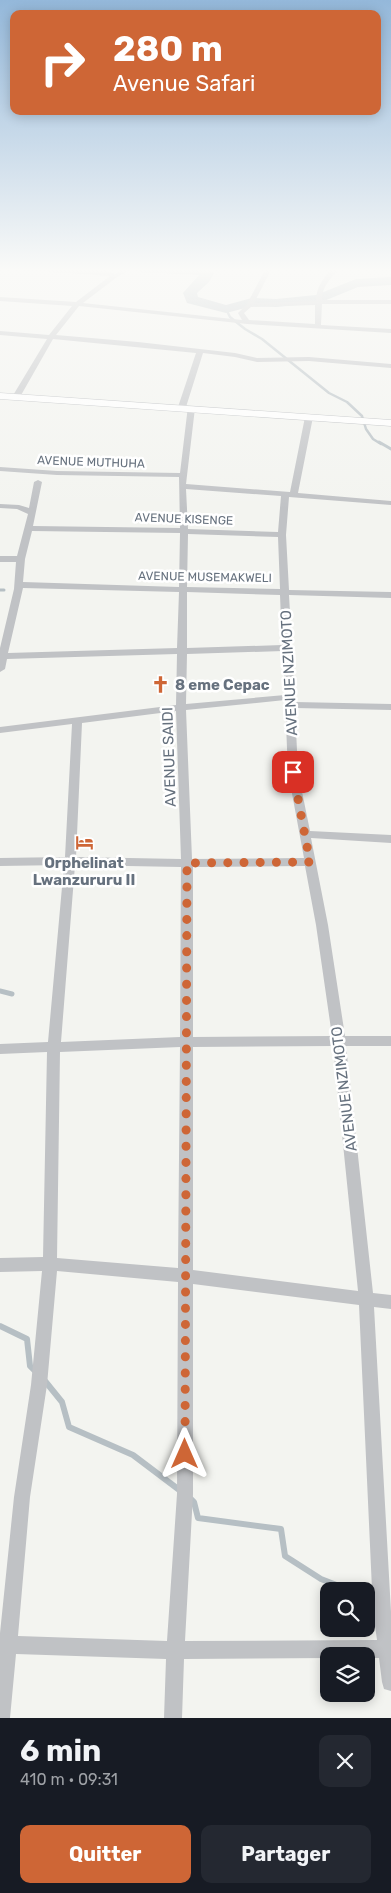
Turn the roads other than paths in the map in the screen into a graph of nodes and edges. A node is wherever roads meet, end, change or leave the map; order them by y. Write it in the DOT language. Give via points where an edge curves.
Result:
graph roads {
  1 [pos="45,348"];
  2 [pos="170,348"];
  3 [pos="200,352"];
  4 [pos="391,366"];
  5 [pos="0,396"];
  6 [pos="16,397"];
  7 [pos="186,408"];
  8 [pos="309,417"];
  9 [pos="390,423"];
  10 [pos="0,469"];
  11 [pos="182,475"];
  12 [pos="38,482"];
  13 [pos="182,486"];
  14 [pos="289,496"];
  15 [pos="391,503"];
  16 [pos="0,506"];
  17 [pos="32,513"];
  18 [pos="29,528"];
  19 [pos="184,531"];
  20 [pos="282,535"];
  21 [pos="0,559"];
  22 [pos="21,559"];
  23 [pos="18,584"];
  24 [pos="182,589"];
  25 [pos="285,591"];
  26 [pos="391,595"];
  27 [pos="286,648"];
  28 [pos="182,651"];
  29 [pos="2,656"];
  30 [pos="0,669"];
  31 [pos="290,701"];
  32 [pos="182,707"];
  33 [pos="391,708"];
  34 [pos="77,721"];
  35 [pos="0,730"];
  36 [pos="305,834"];
  37 [pos="391,838"];
  38 [pos="70,861"];
  39 [pos="0,862"];
  40 [pos="310,862"];
  41 [pos="187,863"];
  42 [pos="339,1041"];
  43 [pos="391,1041"];
  44 [pos="187,1042"];
  45 [pos="54,1046"];
  46 [pos="0,1049"];
  47 [pos="50,1264"];
  48 [pos="0,1265"];
  49 [pos="186,1276"];
  50 [pos="366,1298"];
  51 [pos="391,1302"];
  52 [pos="4,1644"];
  53 [pos="390,1649"];
  54 [pos="174,1650"];
  55 [pos="391,1682"];
  56 [pos="1,1718"];
  57 [pos="174,1718"];
  1 -- 6 [label="street"];
  2 -- 3 [label="street"];
  3 -- 4 [label="street" via="257,360 309,359"];
  3 -- 7 [label="street, AVENUE SAIDI"];
  5 -- 6 [label="main road"];
  6 -- 7 [label="main road"];
  7 -- 8 [label="main road"];
  7 -- 11 [label="street, AVENUE SAIDI"];
  8 -- 9 [label="main road"];
  8 -- 14 [label="street"];
  10 -- 11 [label="street, AVENUE MUTHUHA"];
  11 -- 13 [label="street, AVENUE SAIDI"];
  12 -- 17 [label="street"];
  13 -- 14 [label="street"];
  13 -- 19 [label="street, AVENUE SAIDI"];
  14 -- 15 [label="street"];
  14 -- 20 [label="street"];
  16 -- 17 [label="street" via="19,507"];
  17 -- 18 [label="street"];
  18 -- 19 [label="street, AVENUE KISENGE"];
  18 -- 22 [label="street"];
  19 -- 20 [label="street, AVENUE KISENGE"];
  19 -- 24 [label="street, AVENUE SAIDI"];
  20 -- 25 [label="street"];
  21 -- 22 [label="street"];
  22 -- 23 [label="street"];
  23 -- 24 [label="street, AVENUE MUSEMAKWELI"];
  23 -- 29 [label="street"];
  24 -- 25 [label="street, AVENUE MUSEMAKWELI"];
  24 -- 28 [label="street, AVENUE SAIDI"];
  25 -- 26 [label="street, AVENUE MUSEMAKWELI"];
  25 -- 27 [label="street, AVENUE NZIMOTO"];
  27 -- 28 [label="street"];
  27 -- 31 [label="street, AVENUE NZIMOTO"];
  28 -- 29 [label="street"];
  28 -- 32 [label="street, AVENUE SAIDI"];
  29 -- 30 [label="street"];
  31 -- 32 [label="street"];
  31 -- 33 [label="street"];
  31 -- 36 [label="street, AVENUE NZIMOTO" via="293,772"];
  32 -- 34 [label="street"];
  32 -- 41 [label="street, AVENUE SAIDI"];
  34 -- 35 [label="street"];
  34 -- 38 [label="street"];
  36 -- 37 [label="street"];
  36 -- 40 [label="street, AVENUE NZIMOTO"];
  38 -- 39 [label="street"];
  38 -- 41 [label="street"];
  38 -- 45 [label="street"];
  40 -- 41 [label="street"];
  40 -- 42 [label="street, AVENUE NZIMOTO"];
  41 -- 44 [label="street, AVENUE SAIDI"];
  42 -- 43 [label="street"];
  42 -- 44 [label="street"];
  42 -- 50 [label="street, AVENUE NZIMOTO"];
  44 -- 45 [label="street"];
  44 -- 49 [label="street, AVENUE SAIDI"];
  45 -- 46 [label="street"];
  45 -- 47 [label="street"];
  47 -- 48 [label="street"];
  47 -- 49 [label="street"];
  47 -- 52 [label="street" via="40,1376"];
  49 -- 50 [label="street"];
  49 -- 54 [label="street, AVENUE SAIDI" via="185,1494"];
  50 -- 51 [label="street"];
  50 -- 53 [label="street, AVENUE NZIMOTO" via="382,1611"];
  52 -- 54 [label="street"];
  52 -- 56 [label="street"];
  53 -- 54 [label="street"];
  53 -- 55 [label="street"];
  54 -- 57 [label="street, AVENUE SAIDI"];
}
